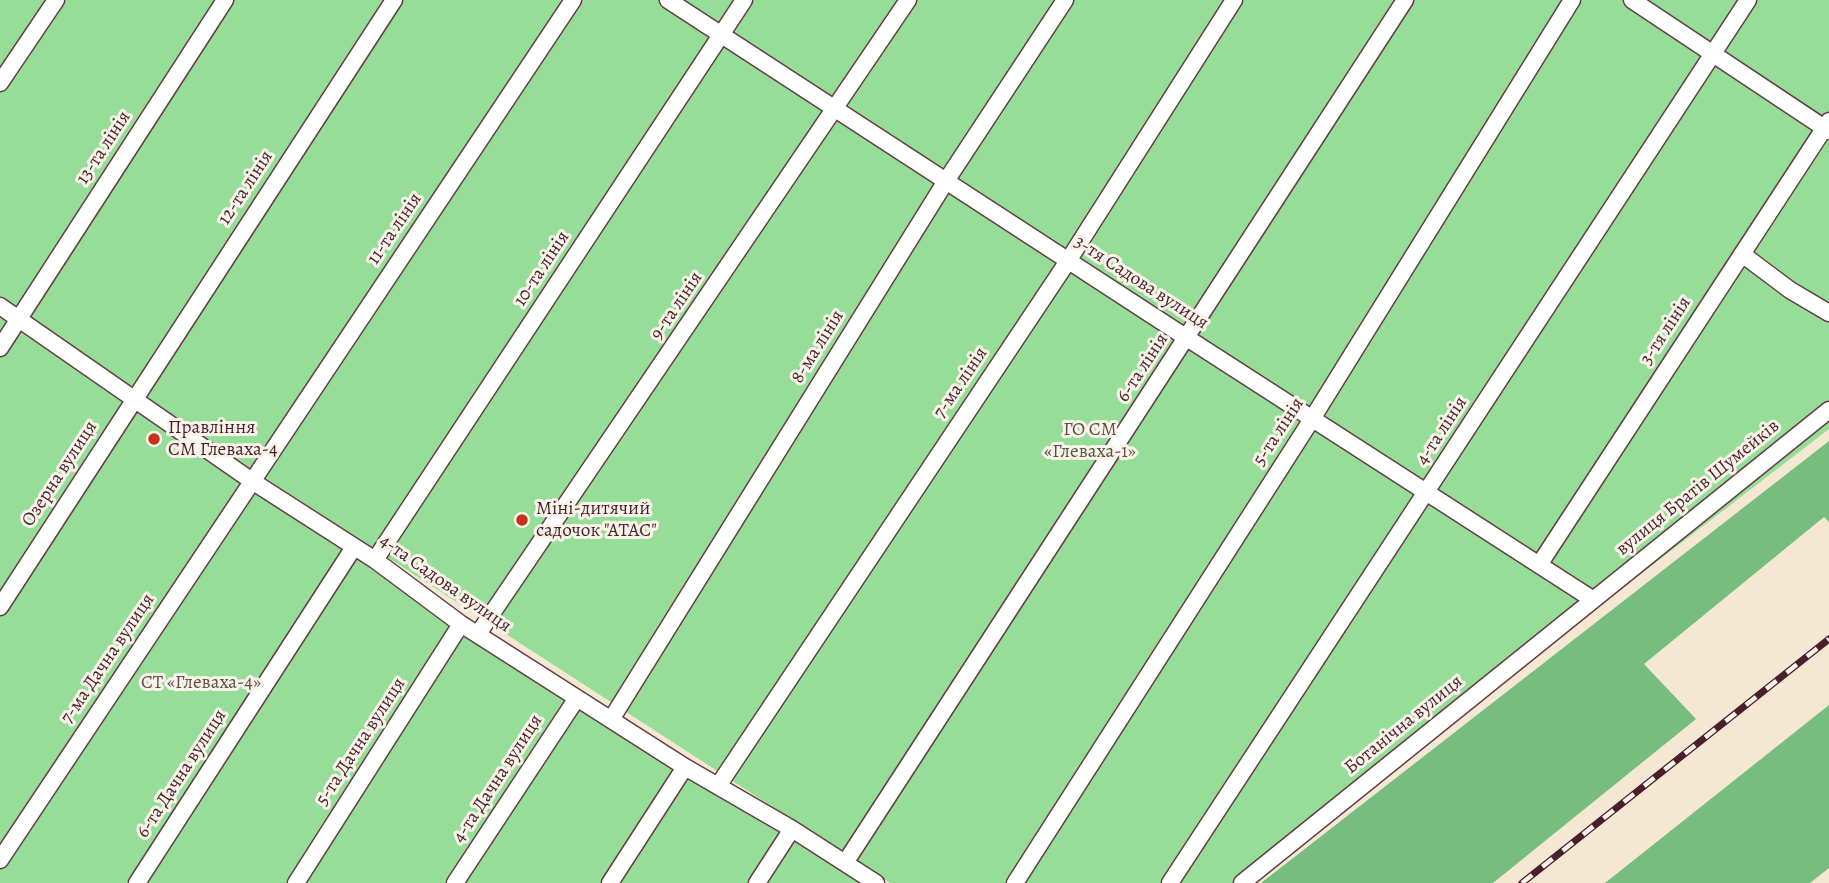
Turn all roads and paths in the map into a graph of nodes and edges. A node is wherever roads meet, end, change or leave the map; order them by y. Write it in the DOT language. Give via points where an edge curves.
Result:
graph roads {
  1 [pos="56,0"];
  2 [pos="225,0"];
  3 [pos="394,0"];
  4 [pos="573,0"];
  5 [pos="668,0"];
  6 [pos="744,0"];
  7 [pos="908,0"];
  8 [pos="1065,0"];
  9 [pos="1234,0"];
  10 [pos="1405,0"];
  11 [pos="1573,0"];
  12 [pos="1632,0"];
  13 [pos="1748,0"];
  14 [pos="721,34"];
  15 [pos="1713,54"];
  16 [pos="0,83"];
  17 [pos="836,109"];
  18 [pos="1827,126"];
  19 [pos="946,181"];
  20 [pos="1742,254"];
  21 [pos="1068,261"];
  22 [pos="0,306"];
  23 [pos="1829,313"];
  24 [pos="19,318"];
  25 [pos="1187,338"];
  26 [pos="0,348"];
  27 [pos="134,399"];
  28 [pos="1829,410"];
  29 [pos="1312,419"];
  30 [pos="252,481"];
  31 [pos="1427,493"];
  32 [pos="354,547"];
  33 [pos="375,560"];
  34 [pos="1539,565"];
  35 [pos="1592,599"];
  36 [pos="0,607"];
  37 [pos="461,624"];
  38 [pos="478,634"];
  39 [pos="577,698"];
  40 [pos="612,718"];
  41 [pos="685,767"];
  42 [pos="718,786"];
  43 [pos="792,829"];
  44 [pos="0,860"];
  45 [pos="845,863"];
  46 [pos="137,883"];
  47 [pos="296,883"];
  48 [pos="455,883"];
  49 [pos="610,883"];
  50 [pos="757,883"];
  51 [pos="876,883"];
  52 [pos="1015,883"];
  53 [pos="1170,883"];
  54 [pos="1242,883"];
  1 -- 16 [label="street"];
  2 -- 24 [label="street, 13-та лінія"];
  3 -- 27 [label="street, 12-та лінія"];
  4 -- 30 [label="street, 11-та лінія"];
  5 -- 14 [label="street, 3-тя Садова вулиця"];
  6 -- 14 [label="street, 10-та лінія"];
  7 -- 17 [label="street, 9-та лінія"];
  8 -- 19 [label="street, 8-ма лінія"];
  9 -- 21 [label="street, 7-ма лінія"];
  10 -- 25 [label="street, 6-та лінія"];
  11 -- 29 [label="street, 5-та лінія"];
  12 -- 15 [label="street"];
  13 -- 15 [label="street, 4-та лінія"];
  14 -- 17 [label="street, 3-тя Садова вулиця"];
  14 -- 33 [label="street, 10-та лінія"];
  15 -- 18 [label="street"];
  15 -- 31 [label="street, 4-та лінія"];
  17 -- 19 [label="street, 3-тя Садова вулиця"];
  17 -- 38 [label="street, 9-та лінія"];
  18 -- 20 [label="street, 3-тя лінія"];
  19 -- 21 [label="street, 3-тя Садова вулиця"];
  19 -- 40 [label="street, 8-ма лінія"];
  20 -- 23 [label="street"];
  20 -- 34 [label="street, 3-тя лінія"];
  21 -- 25 [label="street, 3-тя Садова вулиця"];
  21 -- 42 [label="street, 7-ма лінія"];
  22 -- 24 [label="street, 4-та Садова вулиця"];
  24 -- 26 [label="street, 13-та лінія"];
  24 -- 27 [label="street, 4-та Садова вулиця"];
  25 -- 29 [label="street, 3-тя Садова вулиця"];
  25 -- 45 [label="street, 6-та лінія"];
  27 -- 30 [label="street, 4-та Садова вулиця"];
  27 -- 36 [label="street, Озерна вулиця"];
  28 -- 35 [label="street, вулиця Братів Шумейків"];
  29 -- 31 [label="street, 3-тя Садова вулиця"];
  29 -- 52 [label="street, 5-та лінія"];
  30 -- 32 [label="street, 4-та Садова вулиця"];
  30 -- 44 [label="street, 7-ма Дачна вулиця"];
  31 -- 34 [label="street, 3-тя Садова вулиця"];
  31 -- 53 [label="street, 4-та лінія"];
  32 -- 33 [label="street, 4-та Садова вулиця"];
  32 -- 46 [label="street, 6-та Дачна вулиця"];
  33 -- 37 [label="street, 4-та Садова вулиця"];
  34 -- 35 [label="street, 3-тя Садова вулиця"];
  35 -- 54 [label="street, Ботанічна вулиця"];
  37 -- 38 [label="street, 4-та Садова вулиця"];
  37 -- 47 [label="street, 5-та Дачна вулиця"];
  38 -- 39 [label="street, 4-та Садова вулиця"];
  39 -- 40 [label="street, 4-та Садова вулиця"];
  39 -- 48 [label="street, 4-та Дачна вулиця"];
  40 -- 41 [label="street, 4-та Садова вулиця"];
  41 -- 42 [label="street, 4-та Садова вулиця"];
  41 -- 49 [label="street"];
  42 -- 43 [label="street, 4-та Садова вулиця"];
  43 -- 45 [label="street, 4-та Садова вулиця"];
  43 -- 50 [label="street"];
  45 -- 51 [label="street, 4-та Садова вулиця"];
}
